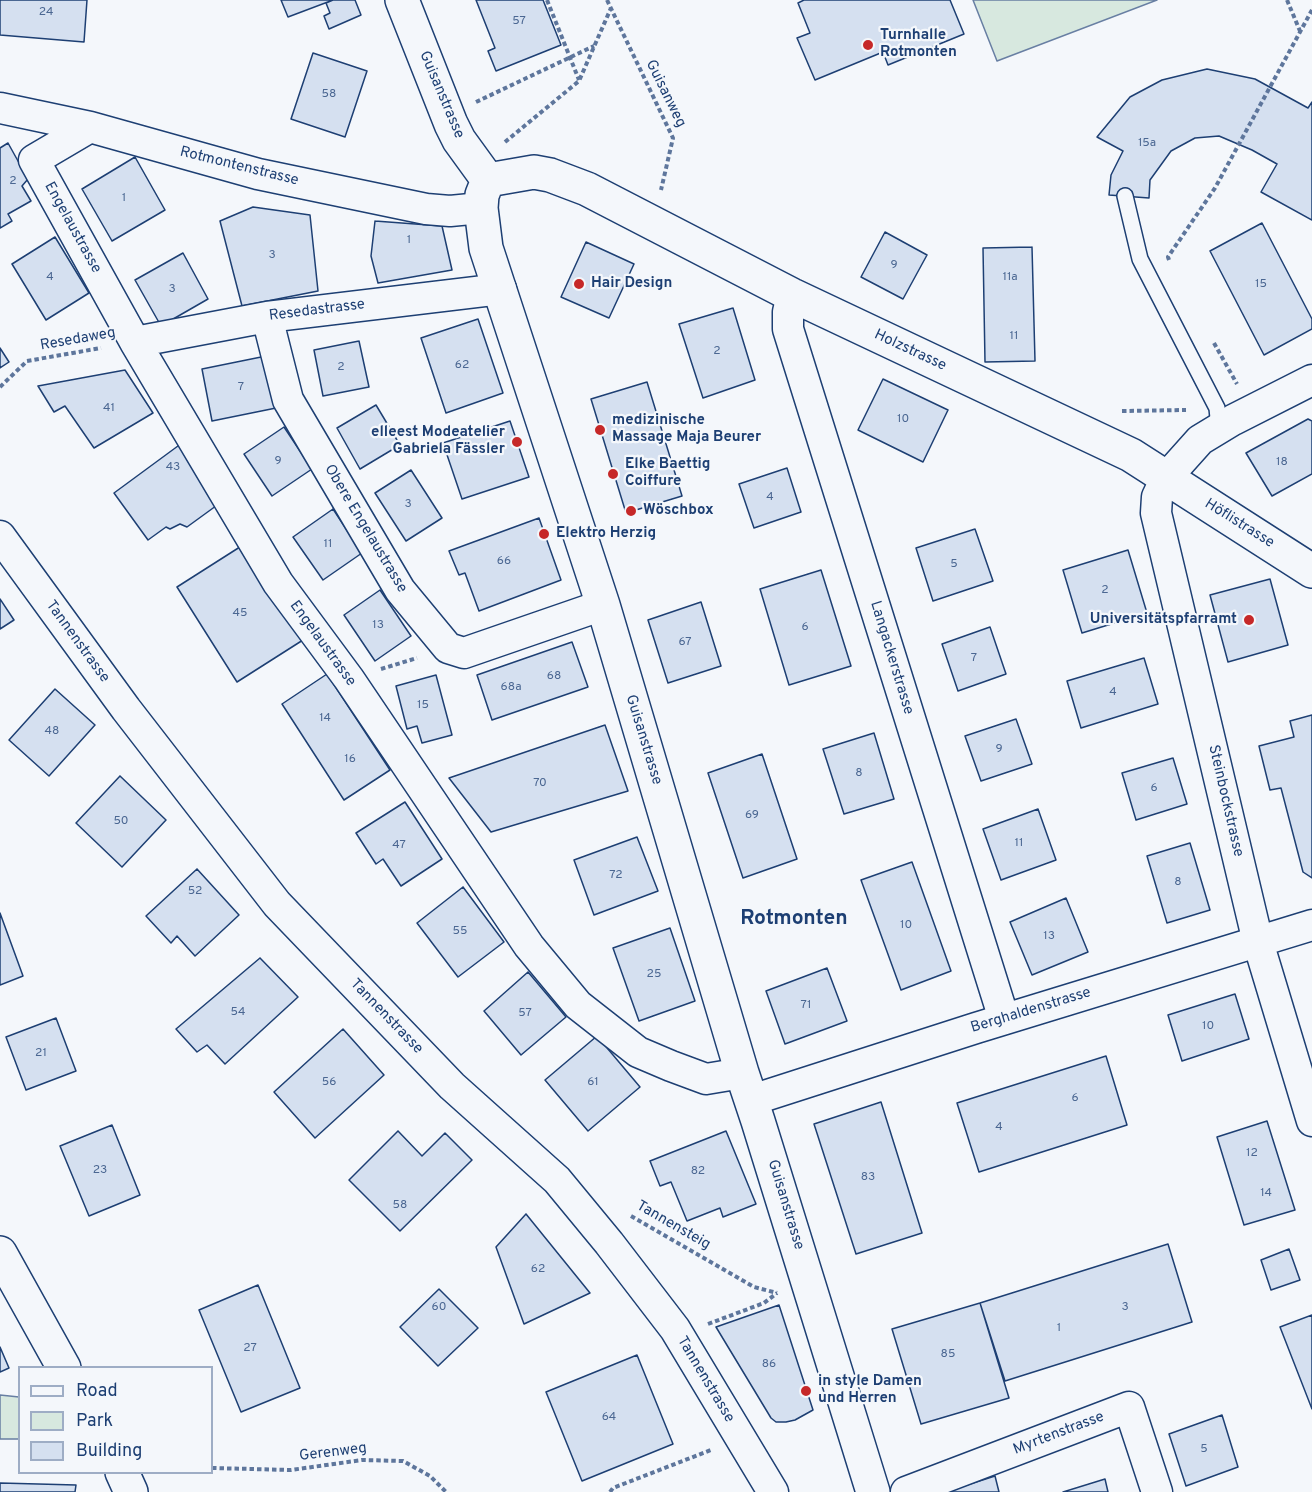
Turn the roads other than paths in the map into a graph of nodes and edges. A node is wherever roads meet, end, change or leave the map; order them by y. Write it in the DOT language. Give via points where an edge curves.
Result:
graph roads {
  1 [pos="402,0"];
  2 [pos="0,108"];
  3 [pos="90,127"];
  4 [pos="484,194"];
  5 [pos="1125,196"];
  6 [pos="501,289"];
  7 [pos="792,295"];
  8 [pos="267,317"];
  9 [pos="135,342"];
  10 [pos="1312,380"];
  11 [pos="1218,418"];
  12 [pos="1166,478"];
  13 [pos="0,536"];
  14 [pos="1312,571"];
  15 [pos="603,605"];
  16 [pos="1312,925"];
  17 [pos="1258,942"];
  18 [pos="1004,1019"];
  19 [pos="747,1087"];
  20 [pos="1312,1121"];
  21 [pos="0,1253"];
  22 [pos="63,1366"];
  23 [pos="122,1474"];
  24 [pos="131,1492"];
  25 [pos="773,1492"];
  26 [pos="873,1492"];
  27 [pos="906,1492"];
  28 [pos="1157,1492"];
  1 -- 4 [label="street, Guisanstrasse" via="451,124"];
  2 -- 3 [label="street, Rotmontenstrasse"];
  3 -- 4 [label="street, Rotmontenstrasse" via="258,174 426,209 450,211"];
  3 -- 9 [label="street, Engelaustrasse" via="34,160"];
  4 -- 6 [label="street, Guisanstrasse" via="486,248"];
  4 -- 7 [label="street, Holzstrasse" via="534,171 550,175 587,189"];
  5 -- 11 [label="lane" via="1140,259"];
  6 -- 8 [label="street, Resedastrasse"];
  6 -- 15 [label="street, Guisanstrasse"];
  7 -- 12 [label="street, Holzstrasse" via="1131,455"];
  7 -- 18 [label="street, Langackerstrasse" via="788,329"];
  8 -- 9 [label="street, Resedastrasse"];
  8 -- 15 [label="street, Obere Engelaustrasse" via="288,400 400,590 448,648 464,653"];
  9 -- 19 [label="street, Engelaustrasse" via="278,583 349,679 529,946 578,1005 638,1052 706,1079"];
  10 -- 11 [label="street"];
  11 -- 12 [label="street"];
  12 -- 14 [label="street, Höflistrasse"];
  12 -- 17 [label="street, Steinbockstrasse" via="1157,497 1156,513"];
  13 -- 25 [label="street, Tannenstrasse" via="126,709 277,904 452,1086 558,1180 609,1243 675,1329"];
  15 -- 19 [label="street, Guisanstrasse"];
  16 -- 17 [label="street, Berghaldenstrasse"];
  17 -- 18 [label="street, Berghaldenstrasse"];
  17 -- 20 [label="street, Steinbockstrasse"];
  18 -- 19 [label="street, Berghaldenstrasse"];
  19 -- 26 [label="street, Guisanstrasse"];
  21 -- 22 [label="street"];
  23 -- 24 [label="street"];
  27 -- 28 [label="street, Myrtenstrasse" via="1130,1407"];
}
